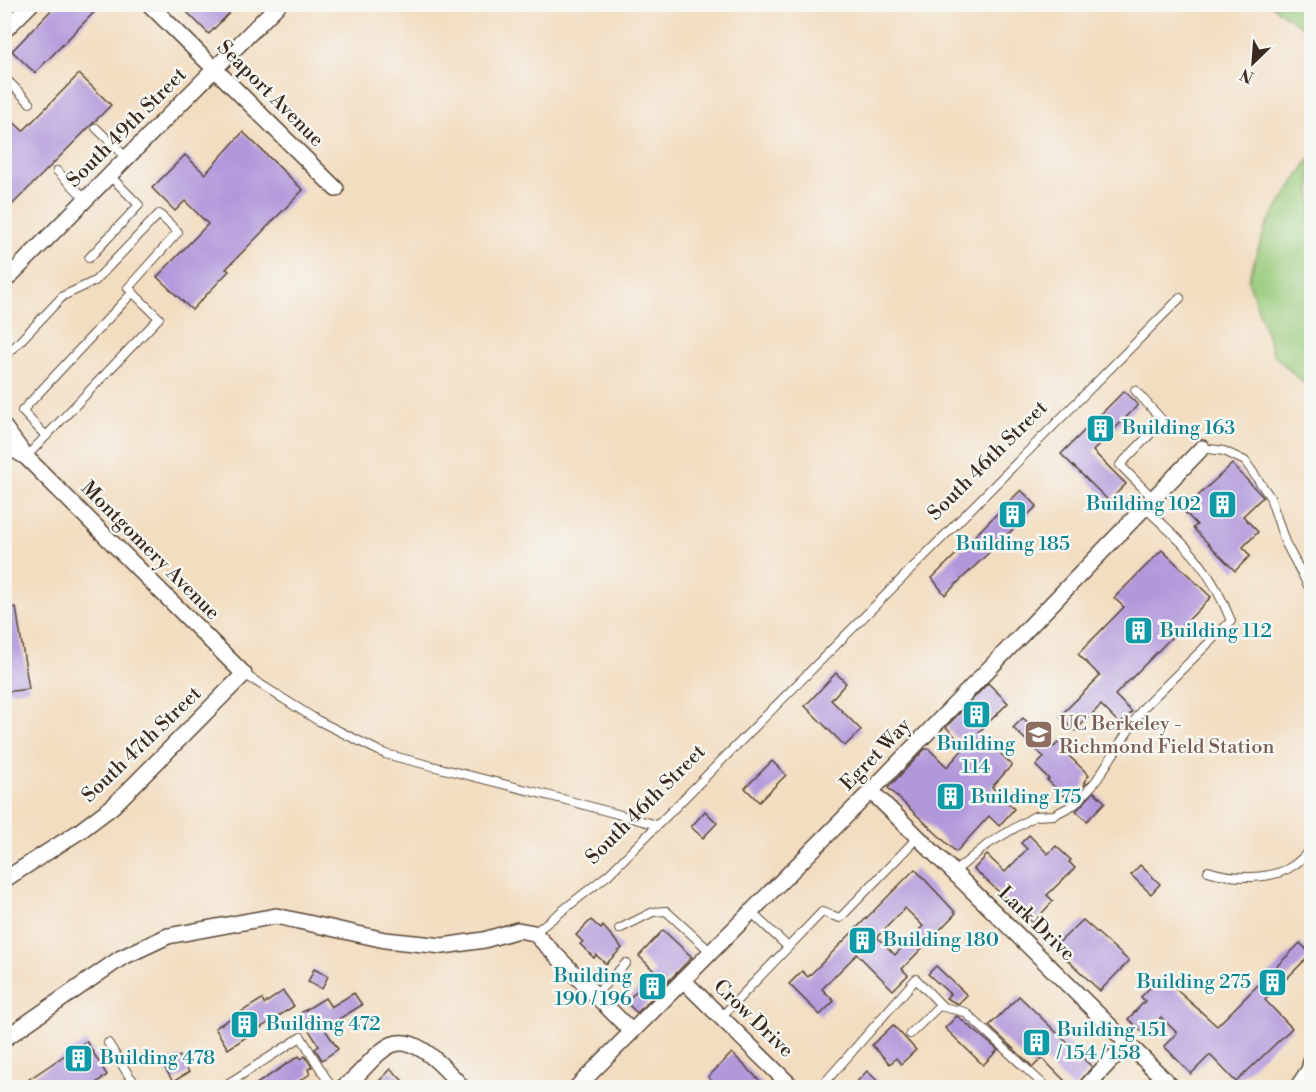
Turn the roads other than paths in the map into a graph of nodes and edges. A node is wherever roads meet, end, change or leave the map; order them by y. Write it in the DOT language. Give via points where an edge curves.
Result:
graph roads {
  1 [pos="31,4"];
  2 [pos="149,4"];
  3 [pos="279,4"];
  4 [pos="4,31"];
  5 [pos="215,69"];
  6 [pos="4,77"];
  7 [pos="30,103"];
  8 [pos="96,128"];
  9 [pos="127,158"];
  10 [pos="57,171"];
  11 [pos="110,176"];
  12 [pos="336,189"];
  13 [pos="86,199"];
  14 [pos="89,258"];
  15 [pos="4,282"];
  16 [pos="133,292"];
  17 [pos="1180,298"];
  18 [pos="4,358"];
  19 [pos="1135,390"];
  20 [pos="4,428"];
  21 [pos="46,436"];
  22 [pos="4,444"];
  23 [pos="1202,448"];
  24 [pos="26,457"];
  25 [pos="1149,502"];
  26 [pos="1311,593"];
  27 [pos="244,674"];
  28 [pos="871,791"];
  29 [pos="657,825"];
  30 [pos="918,837"];
  31 [pos="1311,849"];
  32 [pos="1208,871"];
  33 [pos="954,872"];
  34 [pos="4,880"];
  35 [pos="751,912"];
  36 [pos="619,929"];
  37 [pos="534,933"];
  38 [pos="788,947"];
  39 [pos="711,952"];
  40 [pos="626,963"];
  41 [pos="683,980"];
  42 [pos="595,995"];
  43 [pos="942,1006"];
  44 [pos="720,1017"];
  45 [pos="631,1031"];
  46 [pos="910,1034"];
  47 [pos="4,1039"];
  48 [pos="108,1043"];
  49 [pos="1127,1043"];
  50 [pos="1311,1058"];
  51 [pos="132,1079"];
  52 [pos="118,1088"];
  53 [pos="137,1088"];
  54 [pos="221,1088"];
  55 [pos="332,1088"];
  56 [pos="342,1088"];
  57 [pos="463,1088"];
  58 [pos="576,1088"];
  59 [pos="793,1088"];
  60 [pos="820,1088"];
  61 [pos="1047,1088"];
  62 [pos="1085,1088"];
  63 [pos="1173,1088"];
  64 [pos="1297,1088"];
  1 -- 4 [label="street"];
  2 -- 5 [label="street, Seaport Avenue"];
  3 -- 5 [label="street, South 49th Street"];
  5 -- 9 [label="street, South 49th Street"];
  5 -- 12 [label="street, Seaport Avenue"];
  6 -- 7 [label="lane"];
  8 -- 9 [label="lane"];
  9 -- 11 [label="street, South 49th Street"];
  10 -- 13 [label="lane"];
  11 -- 13 [label="street, South 49th Street"];
  11 -- 14 [label="lane" via="139,205"];
  13 -- 15 [label="street, South 49th Street"];
  16 -- 18 [label="lane" via="129,288 178,232 159,214 96,281 63,296"];
  16 -- 21 [label="lane" via="22,411"];
  16 -- 21 [label="lane" via="159,318"];
  17 -- 29 [label="lane, South 46th Street"];
  19 -- 25 [label="lane" via="1163,421 1120,465"];
  20 -- 24 [label="street, Montgomery Avenue"];
  21 -- 24 [label="lane"];
  22 -- 24 [label="street, Montgomery Avenue"];
  23 -- 25 [label="street, Egret Way"];
  23 -- 26 [label="lane" via="1224,451 1245,461 1269,497 1285,542"];
  24 -- 27 [label="street, Montgomery Avenue"];
  25 -- 28 [label="street, Egret Way"];
  25 -- 33 [label="lane" via="1192,549 1220,592 1231,621 1143,708 1096,781 1075,804 1054,815 1035,816 988,844"];
  27 -- 29 [label="lane" via="317,720 385,754"];
  27 -- 34 [label="street, South 47th Street" via="113,806"];
  28 -- 30 [label="street, Lark Drive"];
  28 -- 35 [label="street, Egret Way"];
  29 -- 37 [label="lane, South 46th Street" via="609,874"];
  30 -- 33 [label="street, Lark Drive"];
  30 -- 38 [label="lane" via="840,918 822,912"];
  31 -- 32 [label="lane" via="1293,866 1261,876 1228,878"];
  33 -- 49 [label="street, Lark Drive"];
  35 -- 38 [label="lane"];
  35 -- 39 [label="street, Egret Way"];
  36 -- 39 [label="lane" via="653,912 666,911"];
  37 -- 42 [label="street"];
  37 -- 47 [label="street" via="518,930 443,946 385,940 276,916 168,936 120,958"];
  38 -- 44 [label="lane"];
  39 -- 41 [label="street, Egret Way"];
  40 -- 42 [label="lane"];
  41 -- 44 [label="street, Crow Drive"];
  41 -- 45 [label="street, Egret Way"];
  42 -- 45 [label="street"];
  43 -- 46 [label="lane"];
  43 -- 60 [label="lane" via="916,979"];
  43 -- 61 [label="lane" via="965,1012"];
  44 -- 59 [label="street, Crow Drive"];
  45 -- 58 [label="street, Egret Way"];
  48 -- 51 [label="lane"];
  49 -- 62 [label="street"];
  49 -- 63 [label="street, Lark Drive"];
  50 -- 64 [label="street" via="1306,1076"];
  51 -- 52 [label="lane"];
  51 -- 53 [label="lane"];
  54 -- 55 [label="lane" via="301,1037"];
  56 -- 57 [label="street" via="385,1048 398,1043 423,1049"];
}
